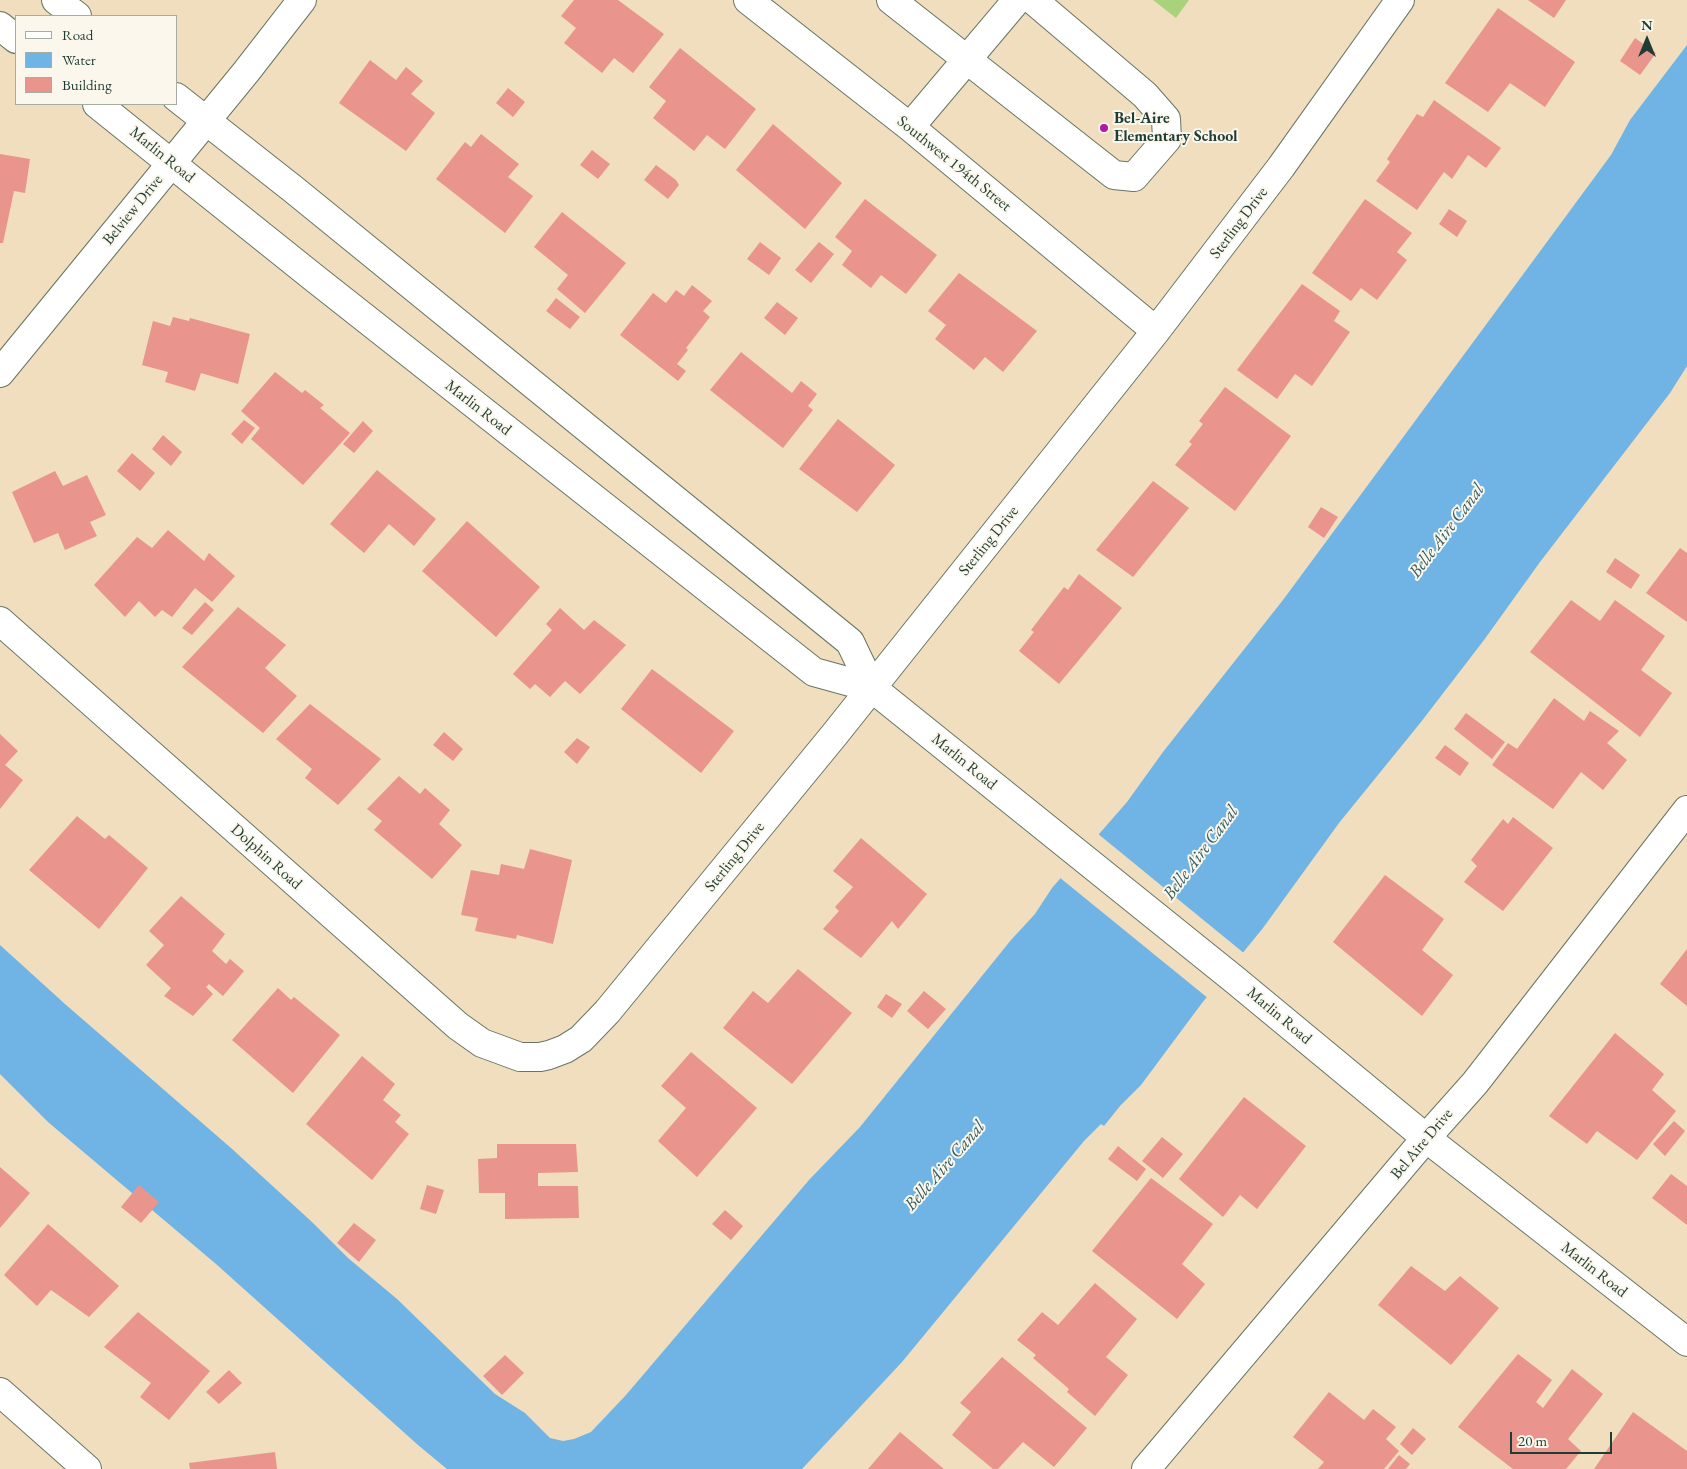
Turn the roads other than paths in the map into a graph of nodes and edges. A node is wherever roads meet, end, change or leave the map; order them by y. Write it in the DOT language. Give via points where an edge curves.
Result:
graph roads {
  1 [pos="56,0"];
  2 [pos="302,0"];
  3 [pos="748,0"];
  4 [pos="891,0"];
  5 [pos="1018,0"];
  6 [pos="1033,0"];
  7 [pos="1400,0"];
  8 [pos="75,15"];
  9 [pos="0,26"];
  10 [pos="15,38"];
  11 [pos="969,60"];
  12 [pos="178,98"];
  13 [pos="98,105"];
  14 [pos="207,120"];
  15 [pos="910,127"];
  16 [pos="172,163"];
  17 [pos="1156,331"];
  18 [pos="0,373"];
  19 [pos="0,621"];
  20 [pos="872,688"];
  21 [pos="1687,810"];
  22 [pos="549,1055"];
  23 [pos="1426,1138"];
  24 [pos="1687,1342"];
  25 [pos="0,1392"];
  26 [pos="1150,1468"];
  27 [pos="87,1469"];
  1 -- 8 [label="street"];
  2 -- 14 [label="street, Belview Drive"];
  3 -- 15 [label="street, Southwest 194th Street"];
  4 -- 11 [label="street"];
  5 -- 11 [label="street"];
  6 -- 11 [label="street" via="1145,95 1166,119 1167,139 1134,177 1114,175"];
  7 -- 17 [label="street, Sterling Drive" via="1281,167"];
  9 -- 10 [label="street"];
  11 -- 15 [label="street"];
  12 -- 14 [label="street, Marlin Road"];
  13 -- 16 [label="street, Marlin Road"];
  14 -- 16 [label="street, Belview Drive"];
  14 -- 20 [label="street, Marlin Road" via="850,642"];
  15 -- 17 [label="street, Southwest 194th Street"];
  16 -- 18 [label="street, Belview Drive"];
  16 -- 20 [label="street, Marlin Road" via="320,284 814,672"];
  17 -- 20 [label="street, Sterling Drive"];
  19 -- 22 [label="street, Dolphin Road" via="458,1026 482,1043 510,1055"];
  20 -- 22 [label="street, Sterling Drive" via="595,1026 574,1044"];
  20 -- 23 [label="street, Marlin Road"];
  21 -- 23 [label="street, Bel Aire Drive" via="1475,1083"];
  23 -- 24 [label="street, Marlin Road"];
  23 -- 26 [label="street, Bel Aire Drive"];
  25 -- 27 [label="street"];
}
